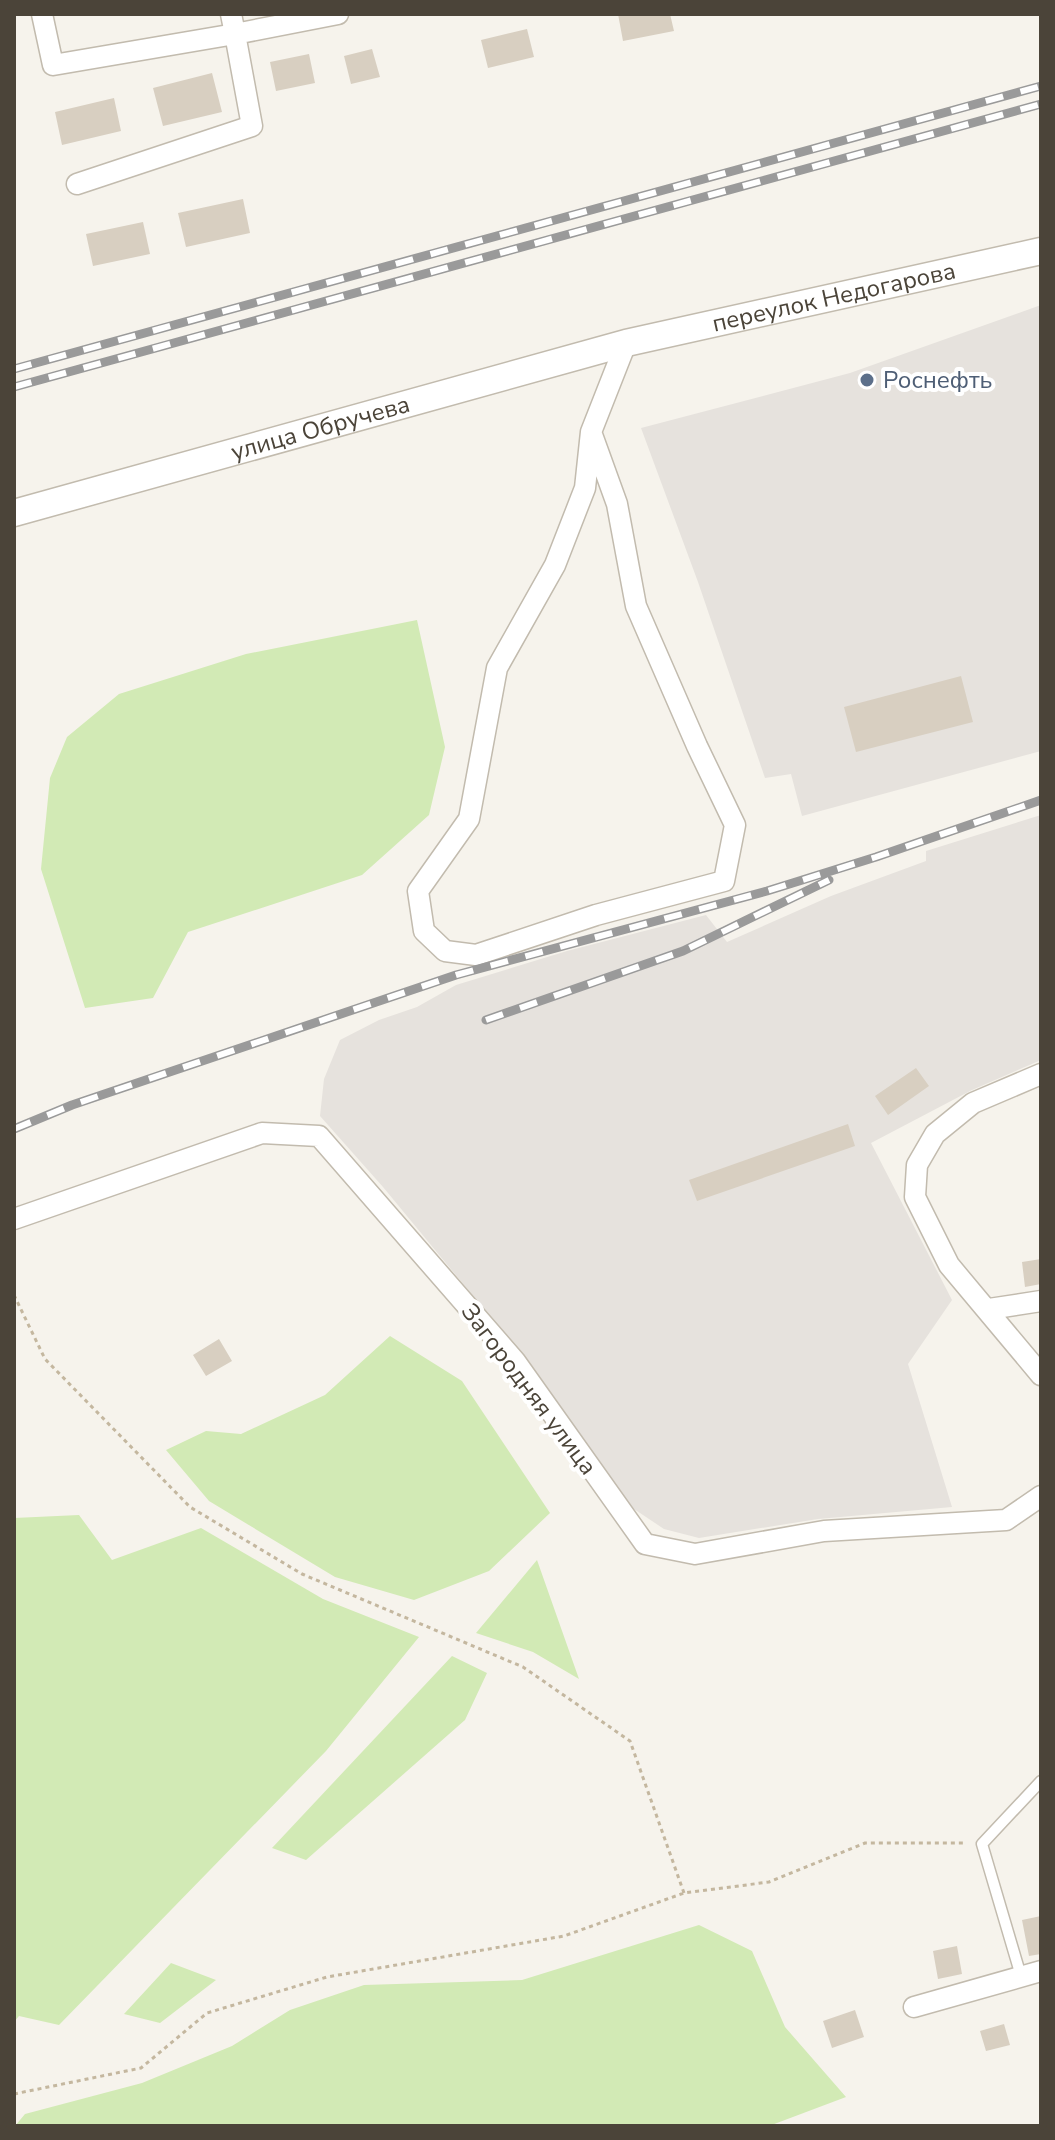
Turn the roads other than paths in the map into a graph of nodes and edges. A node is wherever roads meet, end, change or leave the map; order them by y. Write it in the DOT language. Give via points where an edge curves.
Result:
graph roads {
  1 [pos="42,14"];
  2 [pos="338,14"];
  3 [pos="233,24"];
  4 [pos="77,184"];
  5 [pos="1041,251"];
  6 [pos="626,343"];
  7 [pos="591,432"];
  8 [pos="14,513"];
  9 [pos="1041,1074"];
  10 [pos="14,1219"];
  11 [pos="1041,1301"];
  12 [pos="989,1309"];
  13 [pos="1041,1375"];
  14 [pos="1041,1496"];
  15 [pos="1041,1781"];
  16 [pos="1031,1974"];
  17 [pos="914,2007"];
  1 -- 3 [label="street" via="53,65"];
  2 -- 3 [label="street"];
  3 -- 4 [label="street" via="252,126"];
  5 -- 6 [label="street, переулок Недогарова"];
  6 -- 7 [label="street"];
  6 -- 8 [label="street, улица Обручева"];
  7 -- 7 [label="street" via="617,504 636,606 735,825 724,881 596,915 476,955 445,951 424,931 418,891 469,819 497,668 555,565 585,488"];
  9 -- 12 [label="street" via="973,1103 935,1134 917,1165 915,1197 949,1265"];
  10 -- 14 [label="street, Загородняя улица" via="262,1133 319,1136 515,1361 645,1544 695,1554 824,1531 1006,1520"];
  11 -- 12 [label="street"];
  12 -- 13 [label="street"];
  15 -- 16 [label="lane" via="982,1844"];
  16 -- 17 [label="street"];
}
